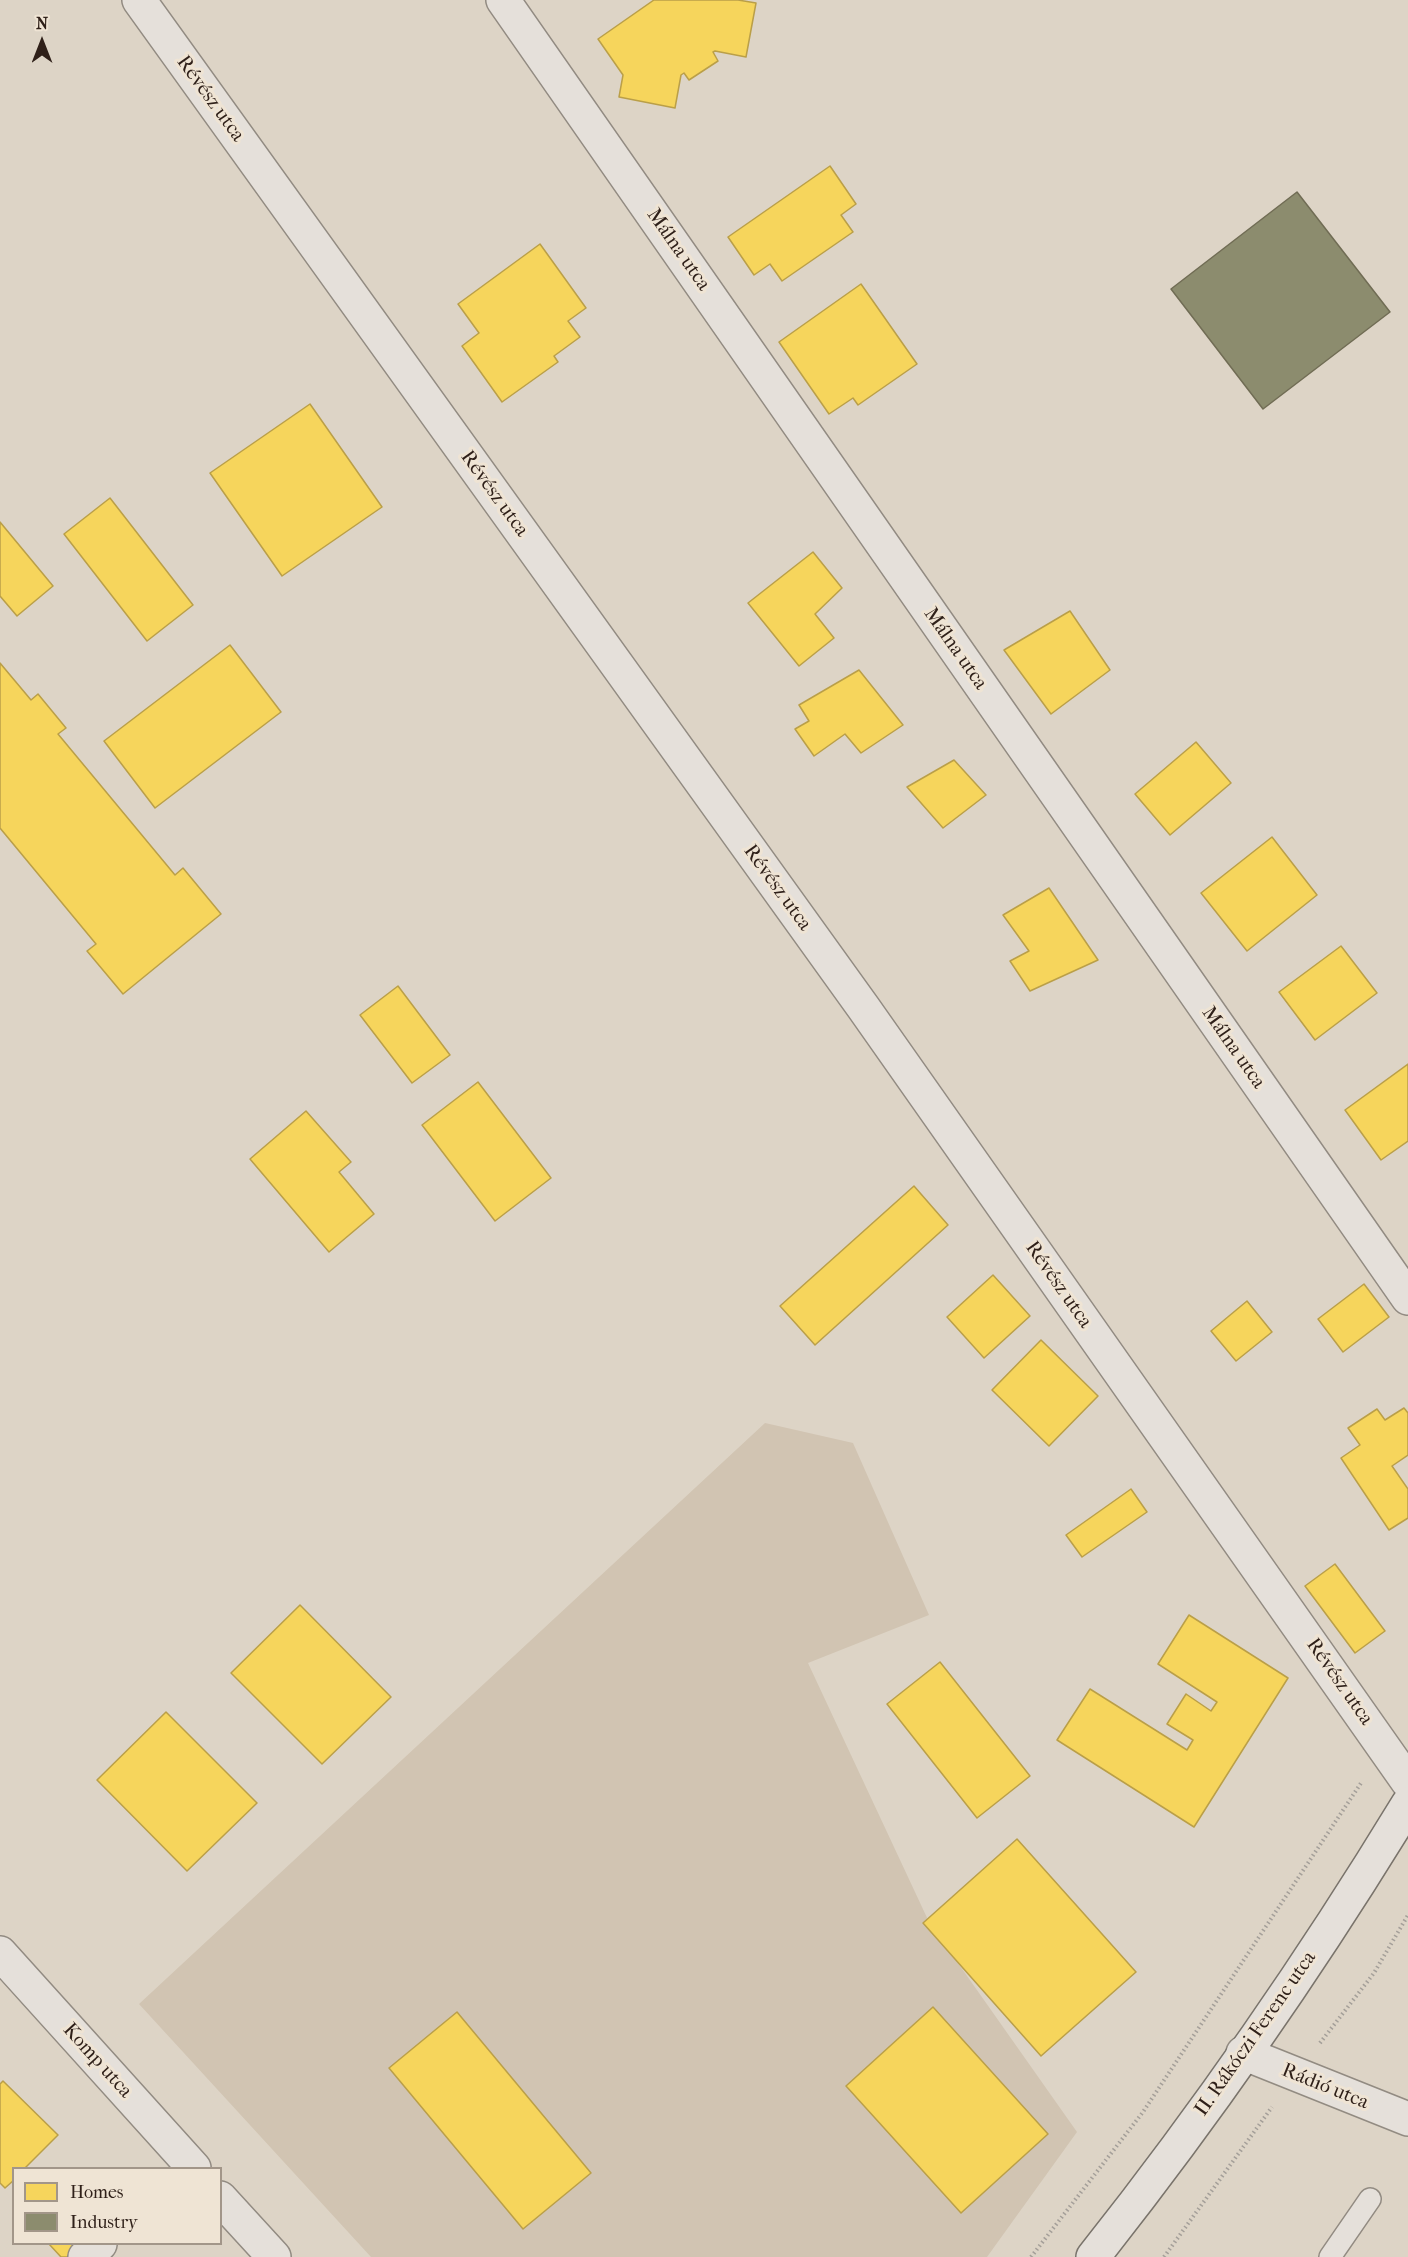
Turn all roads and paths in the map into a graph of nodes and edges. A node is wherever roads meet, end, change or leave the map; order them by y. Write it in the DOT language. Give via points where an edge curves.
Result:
graph roads {
  1 [pos="139,0"];
  2 [pos="503,0"];
  3 [pos="1408,1298"];
  4 [pos="1384,1747"];
  5 [pos="1408,1782"];
  6 [pos="1408,1804"];
  7 [pos="1408,1915"];
  8 [pos="0,1953"];
  9 [pos="1243,2053"];
  10 [pos="1294,2075"];
  11 [pos="1408,2119"];
  12 [pos="190,2167"];
  13 [pos="1370,2199"];
  14 [pos="222,2200"];
  15 [pos="99,2245"];
  16 [pos="85,2257"];
  17 [pos="274,2257"];
  18 [pos="1030,2257"];
  19 [pos="1093,2257"];
  20 [pos="1164,2257"];
  21 [pos="1330,2257"];
  1 -- 4 [label="street, Révész utca" via="863,1007"];
  2 -- 3 [label="street, Málna utca"];
  4 -- 5 [label="street, Révész utca"];
  4 -- 18 [label="path" via="1143,2112"];
  6 -- 9 [label="street, II. Rákóczi Ferenc utca" via="1270,2018"];
  7 -- 10 [label="path" via="1374,1973"];
  8 -- 12 [label="street, Komp utca"];
  9 -- 10 [label="street, Rádió utca"];
  9 -- 19 [label="street, II. Rákóczi Ferenc utca"];
  10 -- 11 [label="street, Rádió utca"];
  10 -- 20 [label="path"];
  13 -- 21 [label="lane"];
  14 -- 17 [label="street"];
  15 -- 16 [label="street"];
}
